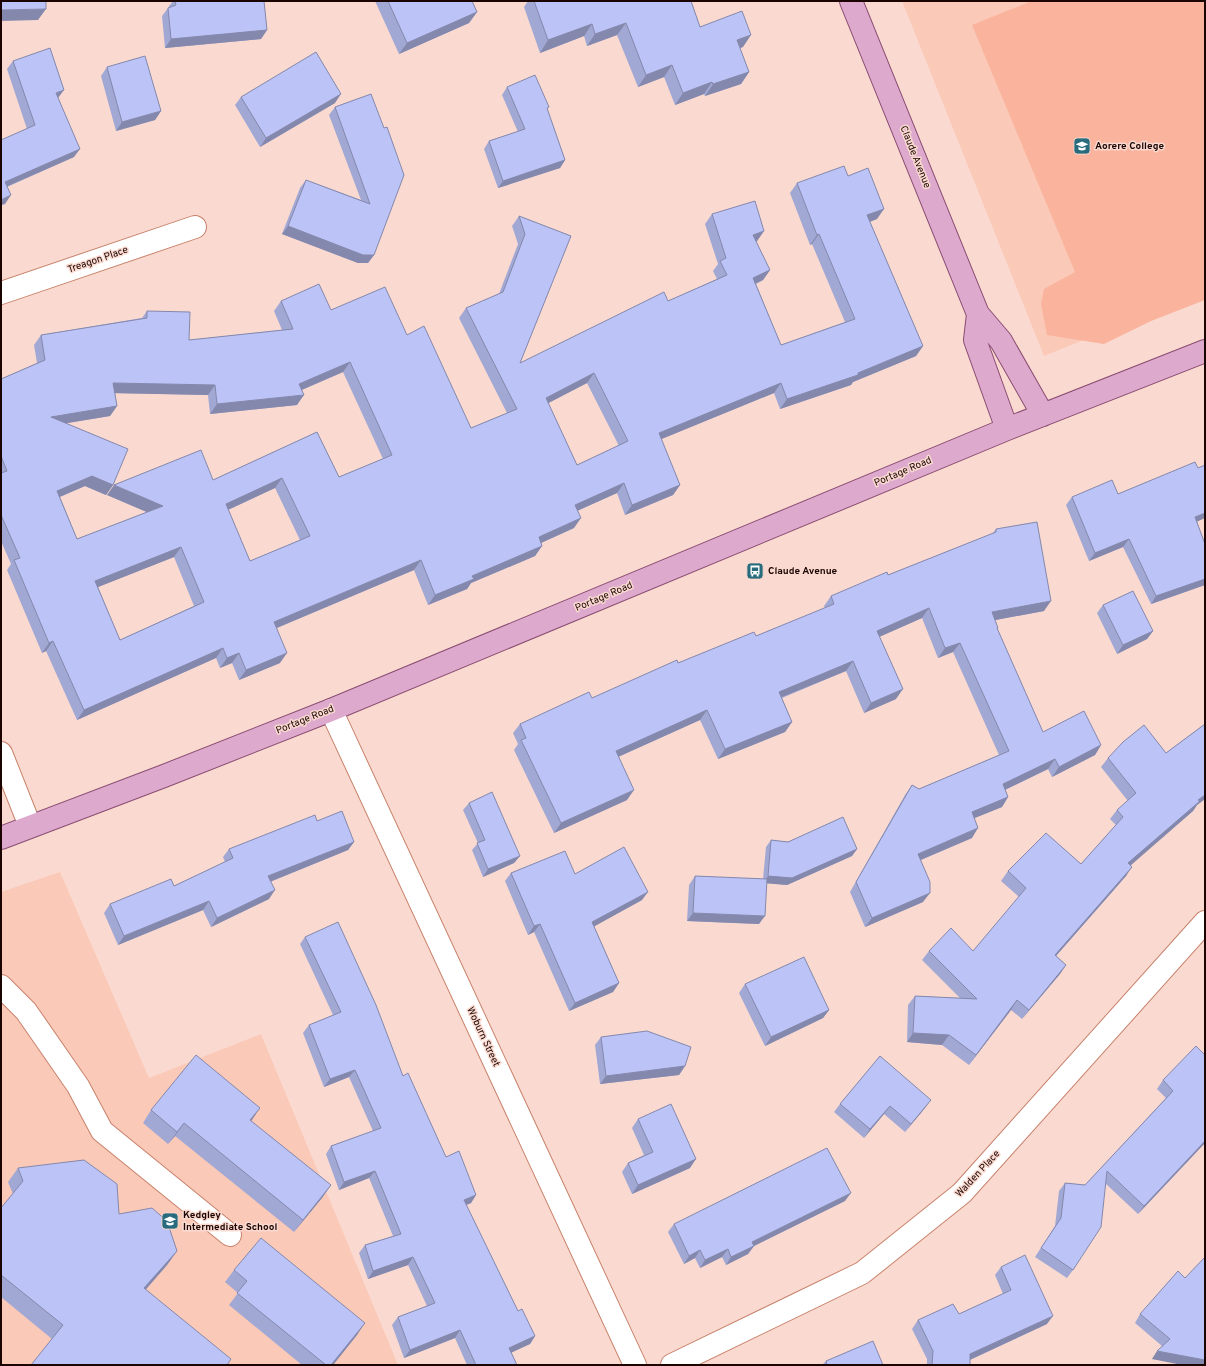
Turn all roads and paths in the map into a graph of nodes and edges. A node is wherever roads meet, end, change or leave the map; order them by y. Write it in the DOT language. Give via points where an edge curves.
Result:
graph roads {
  1 [pos="851,1"];
  2 [pos="195,227"];
  3 [pos="1,293"];
  4 [pos="978,314"];
  5 [pos="1205,351"];
  6 [pos="1043,415"];
  7 [pos="1007,429"];
  8 [pos="331,710"];
  9 [pos="1,753"];
  10 [pos="30,826"];
  11 [pos="1,838"];
  12 [pos="1205,922"];
  13 [pos="1,986"];
  14 [pos="230,1235"];
  15 [pos="635,1365"];
  16 [pos="672,1365"];
  1 -- 4 [label="main road, Claude Avenue"];
  2 -- 3 [label="street, Treagon Place"];
  4 -- 6 [label="main road, Claude Avenue" via="1001,341"];
  4 -- 7 [label="main road, Claude Avenue" via="975,340"];
  5 -- 6 [label="main road, Portage Road"];
  6 -- 7 [label="main road, Portage Road"];
  7 -- 8 [label="main road, Portage Road"];
  8 -- 10 [label="main road, Portage Road"];
  8 -- 15 [label="street, Woburn Street"];
  9 -- 10 [label="street"];
  10 -- 11 [label="main road, Portage Road"];
  12 -- 16 [label="street, Walden Place" via="962,1193 862,1273"];
  13 -- 14 [label="street" via="26,1011 78,1086 102,1131"];
}
